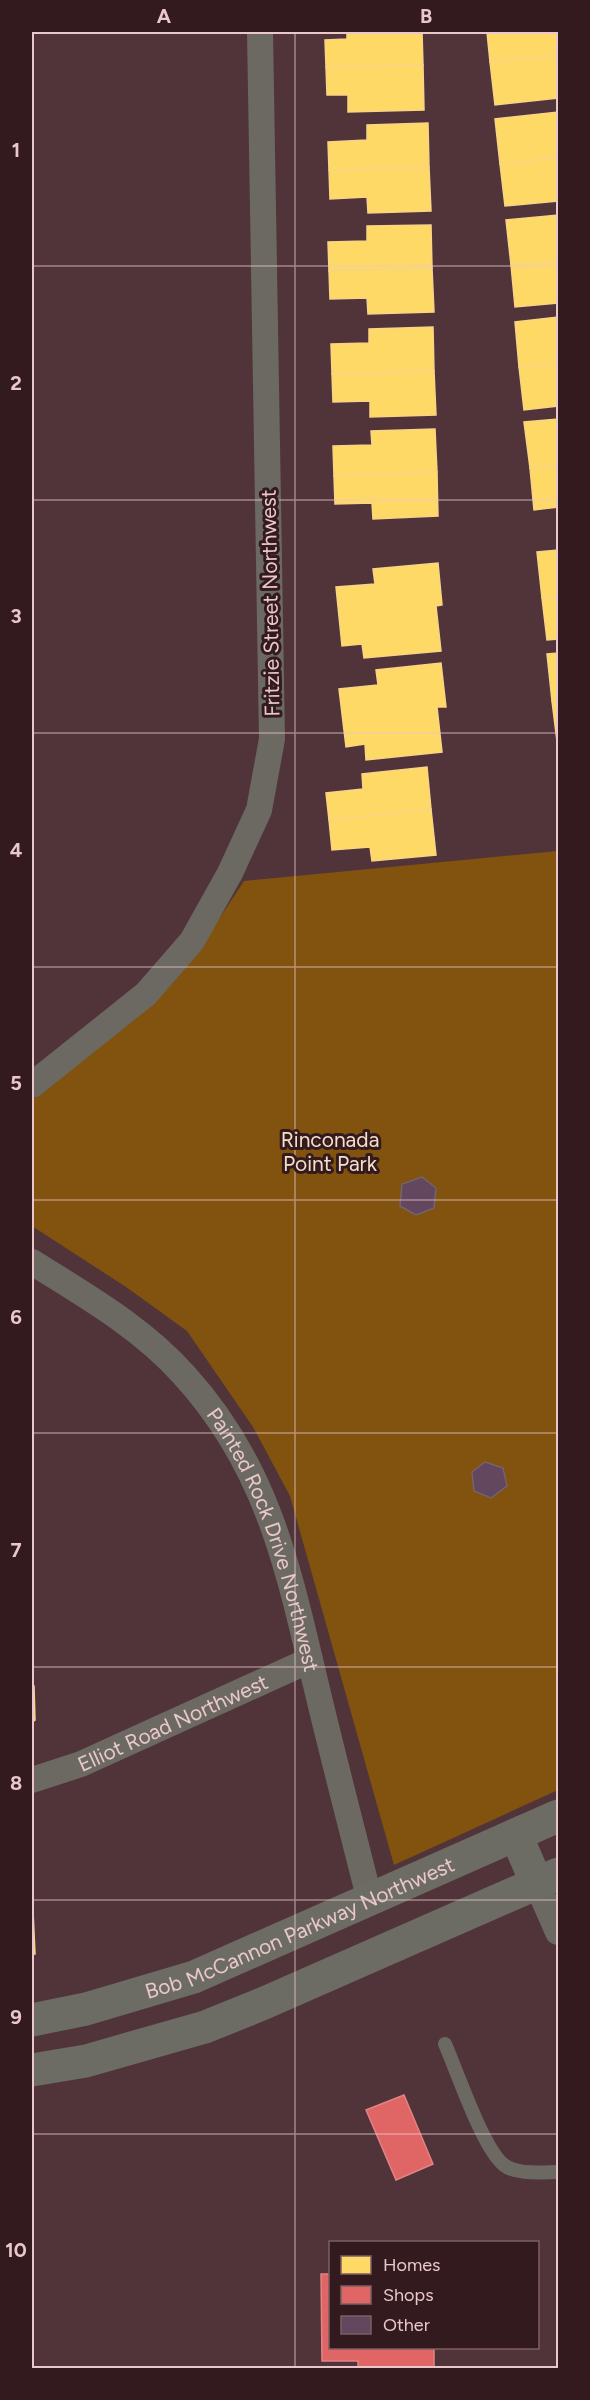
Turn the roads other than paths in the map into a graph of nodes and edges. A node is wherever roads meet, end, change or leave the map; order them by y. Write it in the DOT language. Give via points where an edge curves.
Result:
graph roads {
  1 [pos="260,32"];
  2 [pos="32,1085"];
  3 [pos="32,1262"];
  4 [pos="310,1660"];
  5 [pos="32,1780"];
  6 [pos="558,1816"];
  7 [pos="516,1835"];
  8 [pos="548,1879"];
  9 [pos="370,1900"];
  10 [pos="558,1932"];
  11 [pos="391,1948"];
  12 [pos="32,2020"];
  13 [pos="445,2044"];
  14 [pos="32,2070"];
  15 [pos="558,2172"];
  1 -- 2 [label="street, Fritzie Street Northwest" via="272,739 260,810 192,941 146,994"];
  3 -- 4 [label="street, Painted Rock Drive Northwest" via="95,1300 157,1347 209,1404 253,1474 270,1511"];
  4 -- 5 [label="street, Elliot Road Northwest" via="81,1764"];
  4 -- 9 [label="street, Painted Rock Drive Northwest"];
  6 -- 7 [label="street, Bob McCannon Parkway Northwest"];
  7 -- 8 [label="street"];
  7 -- 9 [label="street, Bob McCannon Parkway Northwest"];
  8 -- 10 [label="street"];
  8 -- 11 [label="street"];
  9 -- 11 [label="street"];
  9 -- 12 [label="street, Bob McCannon Parkway Northwest" via="194,1977 97,2006"];
  11 -- 14 [label="street" via="205,2027 96,2058"];
  13 -- 15 [label="lane" via="492,2151 505,2166 531,2172"];
}
